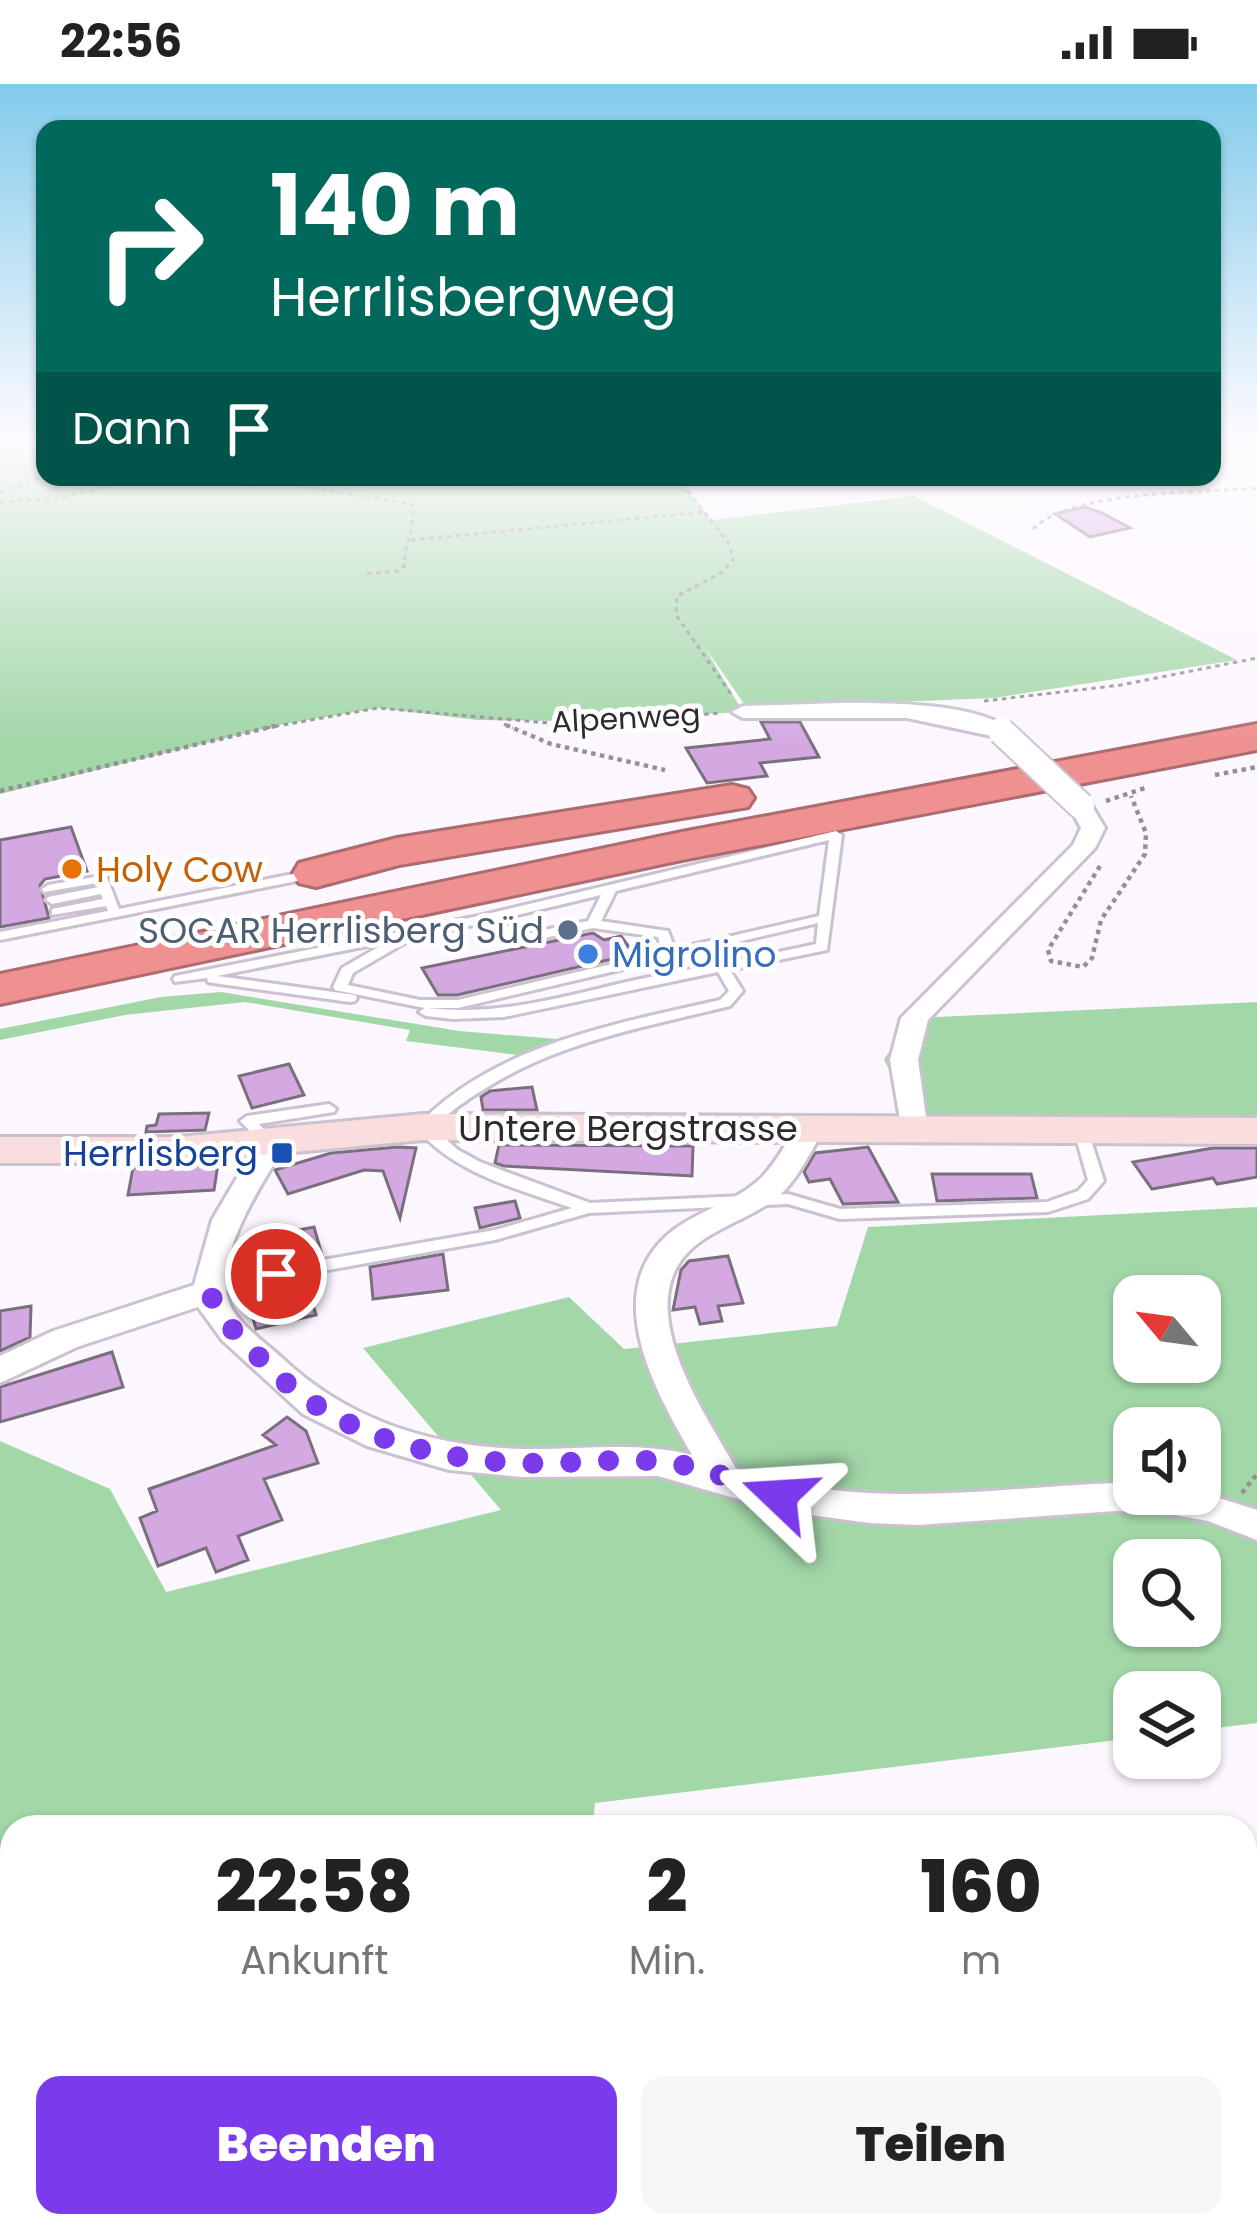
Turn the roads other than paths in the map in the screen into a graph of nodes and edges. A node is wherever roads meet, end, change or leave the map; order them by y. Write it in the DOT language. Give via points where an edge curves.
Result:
graph roads {
  1 [pos="743,712"];
  2 [pos="1257,718"];
  3 [pos="1257,737"];
  4 [pos="1000,747"];
  5 [pos="1147,772"];
  6 [pos="836,836"];
  7 [pos="316,873"];
  8 [pos="610,888"];
  9 [pos="111,901"];
  10 [pos="824,918"];
  11 [pos="479,920"];
  12 [pos="593,924"];
  13 [pos="410,934"];
  14 [pos="0,936"];
  15 [pos="670,955"];
  16 [pos="0,965"];
  17 [pos="724,970"];
  18 [pos="682,978"];
  19 [pos="180,979"];
  20 [pos="0,989"];
  21 [pos="0,1017"];
  22 [pos="329,1109"];
  23 [pos="423,1127"];
  24 [pos="809,1130"];
  25 [pos="913,1131"];
  26 [pos="1081,1131"];
  27 [pos="1257,1131"];
  28 [pos="271,1144"];
  29 [pos="0,1150"];
  30 [pos="744,1201"];
  31 [pos="589,1208"];
  32 [pos="210,1291"];
  33 [pos="0,1371"];
  34 [pos="722,1475"];
  35 [pos="1257,1525"];
  1 -- 4 [label="street, Alpenweg" via="967,718"];
  2 -- 4 [label="highway"];
  3 -- 5 [label="highway"];
  4 -- 7 [label="highway"];
  4 -- 16 [label="highway"];
  4 -- 25 [label="street, bridge" via="1087,817 1083,848 915,1018 904,1060"];
  5 -- 6 [label="highway"];
  5 -- 20 [label="highway" via="660,850"];
  6 -- 8 [label="lane"];
  6 -- 10 [label="lane"];
  7 -- 9 [label="lane"];
  8 -- 11 [label="lane"];
  8 -- 12 [label="lane"];
  9 -- 9 [label="lane" via="52,900 102,878"];
  9 -- 14 [label="lane"];
  10 -- 15 [label="lane"];
  10 -- 17 [label="lane" via="822,946"];
  11 -- 12 [label="lane" via="524,938"];
  11 -- 13 [label="lane"];
  12 -- 15 [label="lane" via="663,934"];
  13 -- 15 [label="lane" via="347,971 340,987 458,1004"];
  13 -- 19 [label="lane"];
  15 -- 18 [label="lane"];
  17 -- 18 [label="lane"];
  17 -- 23 [label="lane" via="736,991 725,1003 556,1043 454,1098"];
  18 -- 19 [label="lane" via="497,1018"];
  19 -- 21 [label="highway"];
  22 -- 28 [label="lane" via="247,1120"];
  23 -- 24 [label="main road, Untere Bergstrasse"];
  23 -- 28 [label="main road, Untere Bergstrasse"];
  23 -- 31 [label="lane" via="433,1142"];
  24 -- 25 [label="main road, Untere Bergstrasse"];
  24 -- 30 [label="street" via="772,1185"];
  25 -- 26 [label="main road, Untere Bergstrasse"];
  26 -- 27 [label="main road, Untere Bergstrasse"];
  26 -- 30 [label="lane" via="1096,1180 1083,1195 1048,1207 840,1214 788,1198"];
  28 -- 29 [label="main road, Untere Bergstrasse"];
  28 -- 32 [label="street" via="219,1238"];
  30 -- 31 [label="lane"];
  30 -- 34 [label="street" via="676,1244 652,1288 656,1350"];
  31 -- 32 [label="lane"];
  32 -- 33 [label="street" via="65,1339"];
  32 -- 34 [label="street" via="214,1307 267,1365 340,1421 377,1438 517,1463 658,1461"];
  34 -- 35 [label="street" via="833,1506 1126,1499 1228,1510"];
}
